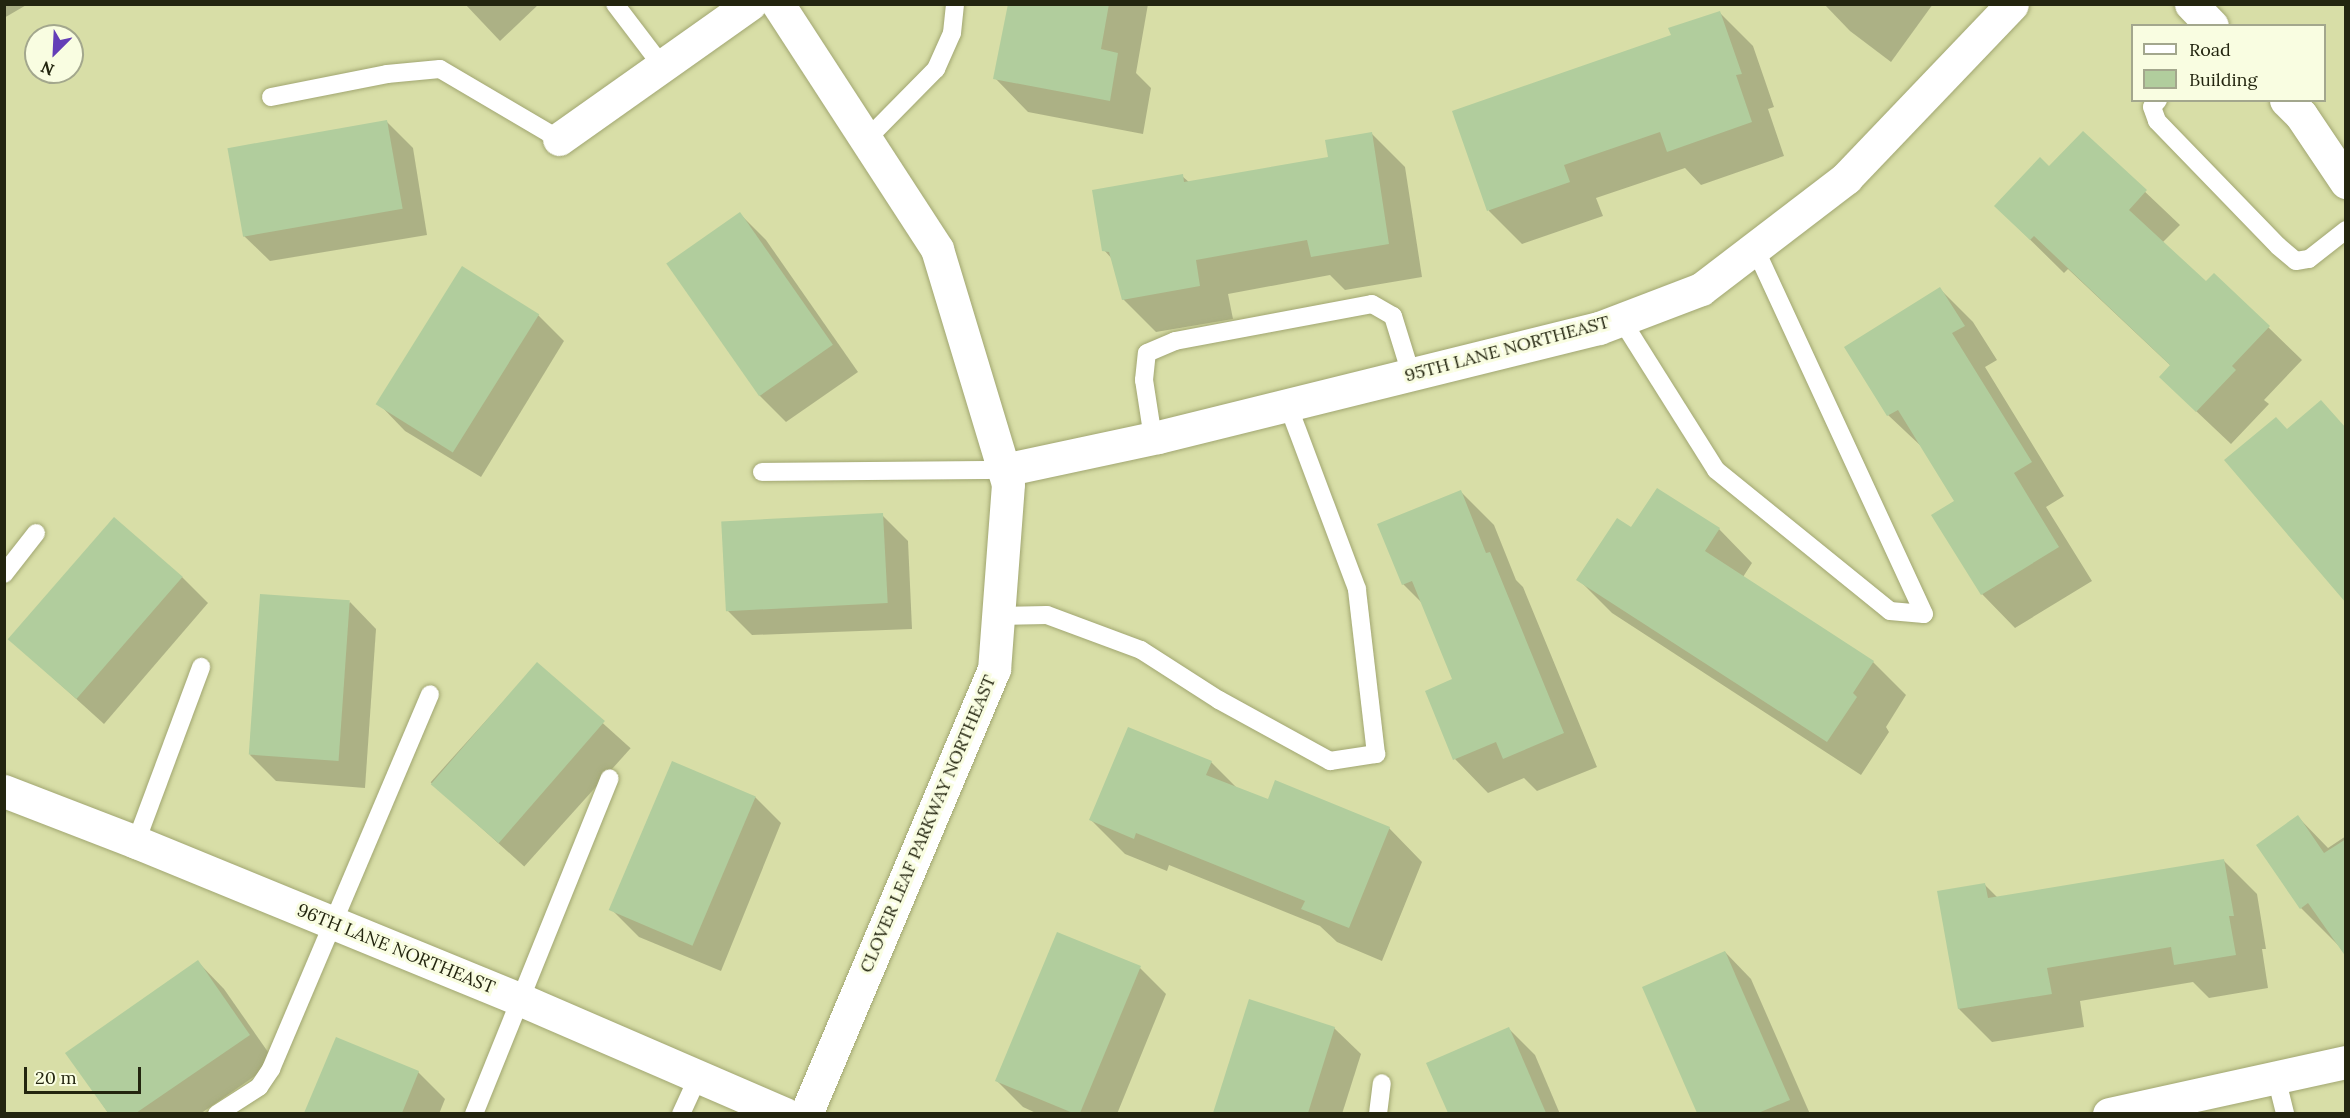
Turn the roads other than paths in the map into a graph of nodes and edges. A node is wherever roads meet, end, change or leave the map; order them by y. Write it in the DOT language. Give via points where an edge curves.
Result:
graph roads {
  1 [pos="615,4"];
  2 [pos="750,4"];
  3 [pos="778,4"];
  4 [pos="955,4"];
  5 [pos="2012,4"];
  6 [pos="2191,4"];
  7 [pos="2210,24"];
  8 [pos="662,66"];
  9 [pos="271,97"];
  10 [pos="2156,102"];
  11 [pos="2288,102"];
  12 [pos="559,139"];
  13 [pos="866,140"];
  14 [pos="2346,182"];
  15 [pos="2346,230"];
  16 [pos="1755,248"];
  17 [pos="1621,319"];
  18 [pos="1411,374"];
  19 [pos="1288,405"];
  20 [pos="1154,438"];
  21 [pos="1004,471"];
  22 [pos="762,472"];
  23 [pos="36,533"];
  24 [pos="4,574"];
  25 [pos="998,616"];
  26 [pos="201,667"];
  27 [pos="430,694"];
  28 [pos="610,778"];
  29 [pos="4,791"];
  30 [pos="136,842"];
  31 [pos="334,925"];
  32 [pos="519,999"];
  33 [pos="2346,1062"];
  34 [pos="698,1077"];
  35 [pos="2276,1077"];
  36 [pos="1382,1083"];
  37 [pos="217,1113"];
  38 [pos="474,1113"];
  39 [pos="681,1113"];
  40 [pos="785,1113"];
  41 [pos="806,1113"];
  42 [pos="1378,1113"];
  43 [pos="2109,1113"];
  44 [pos="2285,1113"];
  1 -- 8 [label="lane"];
  2 -- 8 [label="street"];
  3 -- 13 [label="street, CLOVER LEAF PARKWAY NORTHEAST"];
  4 -- 13 [label="lane" via="952,33 936,69"];
  5 -- 16 [label="street, 95TH LANE NORTHEAST" via="1846,178"];
  6 -- 7 [label="street"];
  8 -- 12 [label="street"];
  9 -- 12 [label="lane" via="387,74 440,69"];
  10 -- 15 [label="lane" via="2152,107 2157,122 2296,261 2309,259"];
  11 -- 14 [label="street"];
  13 -- 21 [label="street, CLOVER LEAF PARKWAY NORTHEAST" via="937,249"];
  16 -- 17 [label="street, 95TH LANE NORTHEAST" via="1701,289"];
  16 -- 17 [label="lane" via="1924,614 1890,611 1716,470"];
  17 -- 18 [label="street, 95TH LANE NORTHEAST" via="1599,328"];
  18 -- 19 [label="street, 95TH LANE NORTHEAST"];
  18 -- 20 [label="lane" via="1393,316 1372,304 1175,341 1147,353 1144,380"];
  19 -- 20 [label="street, 95TH LANE NORTHEAST"];
  19 -- 25 [label="lane" via="1357,589 1376,754 1330,761 1219,700 1141,650 1047,615"];
  20 -- 21 [label="street, 95TH LANE NORTHEAST"];
  21 -- 22 [label="lane"];
  21 -- 25 [label="street, CLOVER LEAF PARKWAY NORTHEAST" via="1008,484"];
  23 -- 24 [label="lane"];
  25 -- 41 [label="street, CLOVER LEAF PARKWAY NORTHEAST" via="994,669"];
  26 -- 30 [label="lane"];
  27 -- 31 [label="lane"];
  28 -- 32 [label="lane"];
  29 -- 30 [label="street, 96TH LANE NORTHEAST"];
  30 -- 31 [label="street, 96TH LANE NORTHEAST"];
  31 -- 32 [label="street, 96TH LANE NORTHEAST"];
  31 -- 37 [label="lane" via="271,1069 259,1087"];
  32 -- 34 [label="street, 96TH LANE NORTHEAST"];
  32 -- 38 [label="lane"];
  33 -- 35 [label="street"];
  34 -- 39 [label="lane"];
  34 -- 40 [label="street, 96TH LANE NORTHEAST"];
  35 -- 43 [label="street"];
  35 -- 44 [label="lane"];
  36 -- 42 [label="lane"];
}
